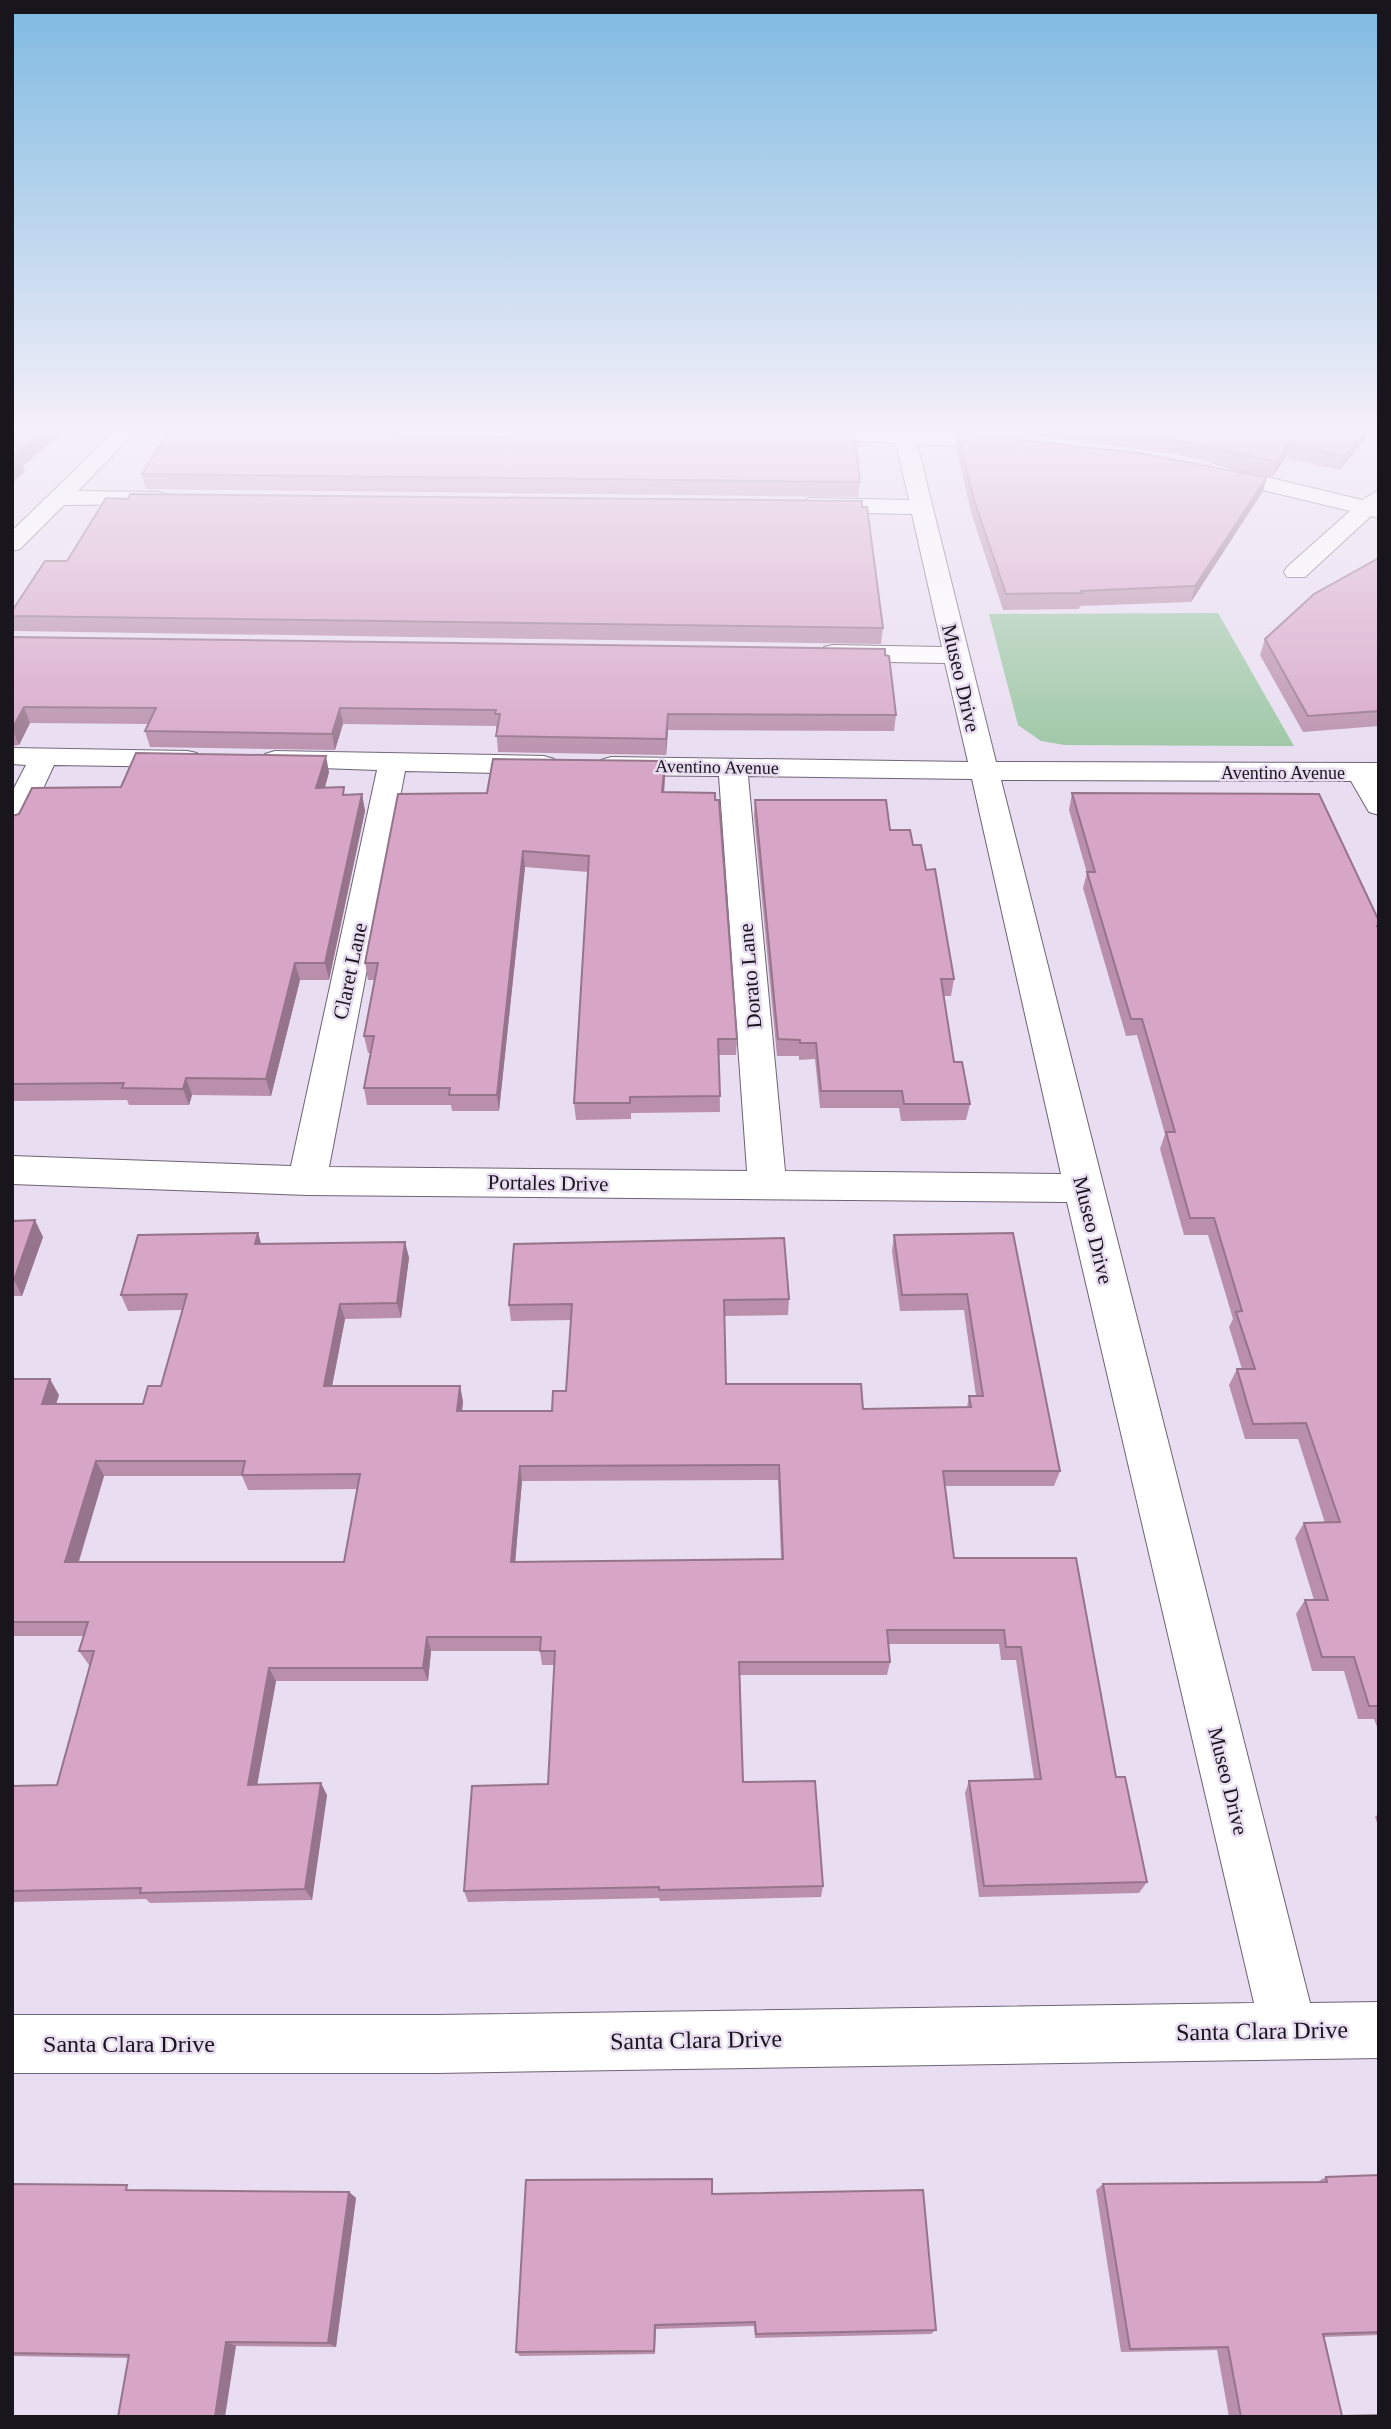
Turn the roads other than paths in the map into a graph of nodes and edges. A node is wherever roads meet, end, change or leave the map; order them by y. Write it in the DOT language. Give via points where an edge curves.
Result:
graph roads {
  1 [pos="929,541"];
  2 [pos="1332,541"];
  3 [pos="1296,572"];
  4 [pos="802,653"];
  5 [pos="955,654"];
  6 [pos="12,757"];
  7 [pos="44,757"];
  8 [pos="211,760"];
  9 [pos="253,760"];
  10 [pos="393,762"];
  11 [pos="733,767"];
  12 [pos="983,771"];
  13 [pos="1370,772"];
  14 [pos="1379,806"];
  15 [pos="12,822"];
  16 [pos="12,1170"];
  17 [pos="307,1181"];
  18 [pos="767,1185"];
  19 [pos="1083,1188"];
  20 [pos="1379,2030"];
  21 [pos="1289,2031"];
  22 [pos="12,2044"];
  1 -- 5 [label="street, Museo Drive"];
  2 -- 3 [label="street"];
  4 -- 5 [label="street"];
  5 -- 12 [label="street, Museo Drive"];
  6 -- 7 [label="street"];
  7 -- 8 [label="street"];
  7 -- 15 [label="street"];
  9 -- 10 [label="street, Aventino Avenue"];
  10 -- 11 [label="street, Aventino Avenue"];
  10 -- 17 [label="street, Claret Lane"];
  11 -- 12 [label="street, Aventino Avenue"];
  11 -- 18 [label="street, Dorato Lane"];
  12 -- 13 [label="street, Aventino Avenue"];
  12 -- 19 [label="street, Museo Drive"];
  13 -- 14 [label="street"];
  16 -- 17 [label="street, Portales Drive"];
  17 -- 18 [label="street, Portales Drive"];
  18 -- 19 [label="street, Portales Drive"];
  19 -- 21 [label="street, Museo Drive"];
  20 -- 21 [label="street, Santa Clara Drive"];
  21 -- 22 [label="street, Santa Clara Drive" via="438,2044"];
}
